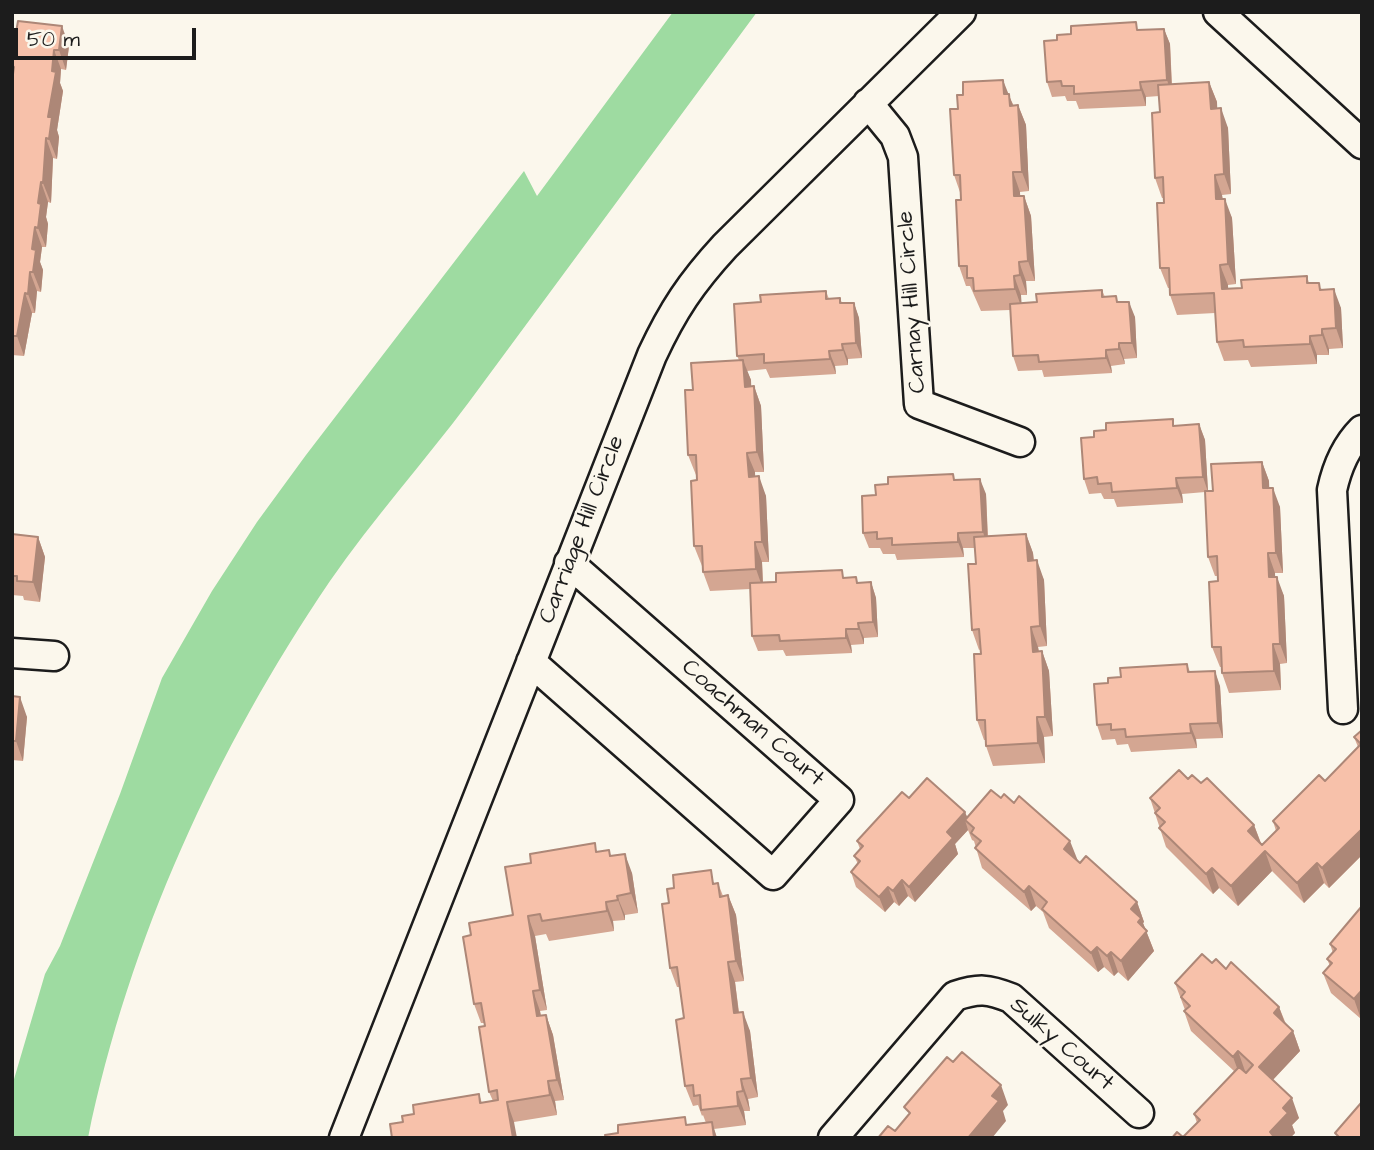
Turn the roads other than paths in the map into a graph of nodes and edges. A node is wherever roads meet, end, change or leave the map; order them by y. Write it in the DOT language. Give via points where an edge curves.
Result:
graph roads {
  1 [pos="961,12"];
  2 [pos="1218,12"];
  3 [pos="868,103"];
  4 [pos="1362,144"];
  5 [pos="1362,430"];
  6 [pos="1020,442"];
  7 [pos="569,563"];
  8 [pos="12,653"];
  9 [pos="54,656"];
  10 [pos="531,663"];
  11 [pos="1343,709"];
  12 [pos="1139,1114"];
  13 [pos="344,1138"];
  14 [pos="833,1138"];
  1 -- 3 [label="street, Carriage Hill Circle"];
  2 -- 4 [label="street"];
  3 -- 6 [label="street, Carnay Hill Circle" via="895,136 902,157 919,404"];
  3 -- 7 [label="street, Carriage Hill Circle" via="724,246 671,315"];
  5 -- 11 [label="street" via="1343,454 1332,490"];
  7 -- 10 [label="street, Carriage Hill Circle"];
  7 -- 10 [label="street, Coachman Court" via="839,800 773,875"];
  8 -- 9 [label="street"];
  10 -- 13 [label="street, Carriage Hill Circle"];
  12 -- 14 [label="street, Sulky Court" via="1011,998 990,990 972,990 955,996"];
}
